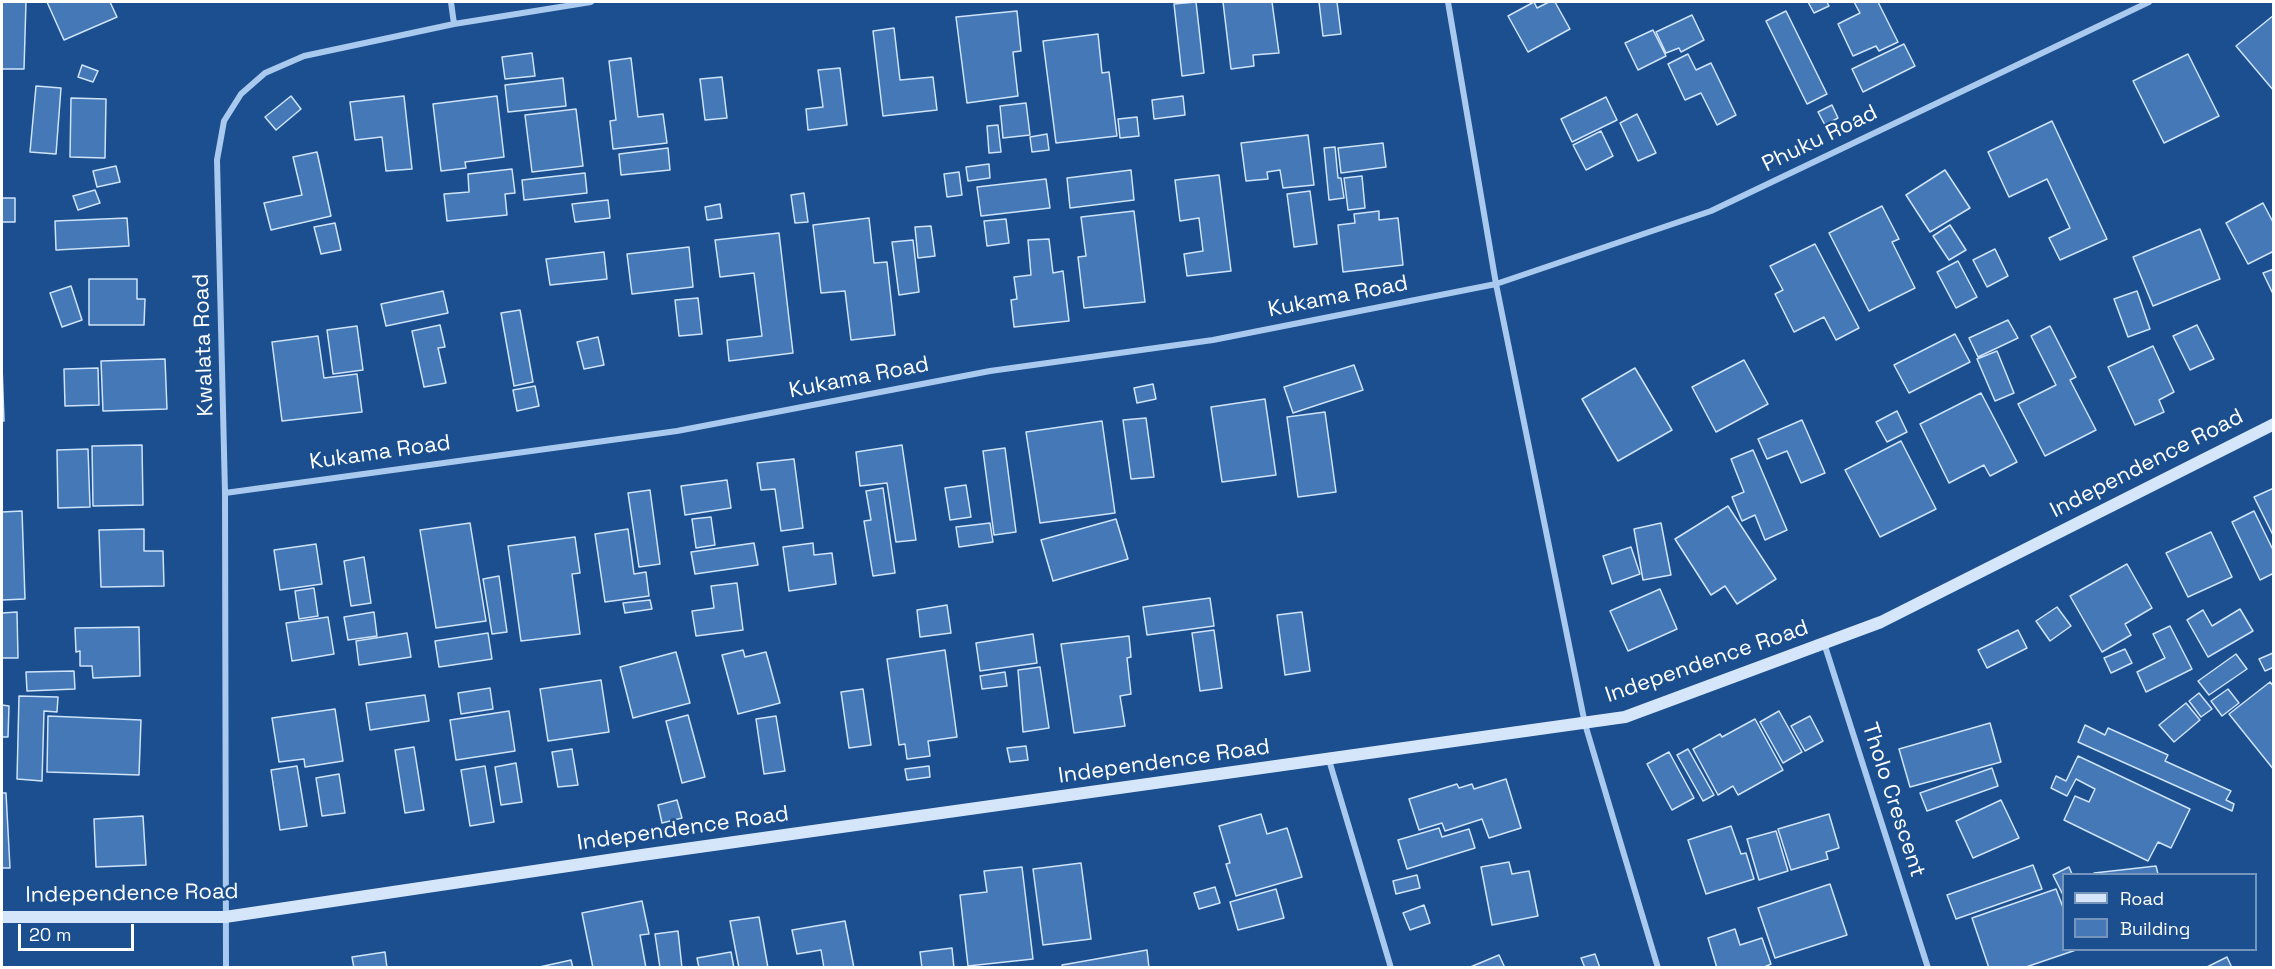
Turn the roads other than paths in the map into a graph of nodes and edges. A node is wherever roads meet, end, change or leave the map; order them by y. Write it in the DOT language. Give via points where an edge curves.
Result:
graph roads {
  1 [pos="451,2"];
  2 [pos="591,2"];
  3 [pos="1448,2"];
  4 [pos="2149,2"];
  5 [pos="454,24"];
  6 [pos="1496,284"];
  7 [pos="2274,424"];
  8 [pos="225,493"];
  9 [pos="1824,643"];
  10 [pos="1585,724"];
  11 [pos="1329,760"];
  12 [pos="2,917"];
  13 [pos="225,917"];
  14 [pos="226,968"];
  15 [pos="1390,968"];
  16 [pos="1658,968"];
  17 [pos="1928,968"];
  1 -- 5 [label="street"];
  2 -- 5 [label="street, Kwalata Road"];
  3 -- 6 [label="street"];
  4 -- 6 [label="street, Phuku Road" via="1711,211"];
  5 -- 8 [label="street, Kwalata Road" via="304,56 265,73 241,94 224,121 217,160"];
  6 -- 8 [label="street, Kukama Road" via="1213,340 990,371 677,431"];
  6 -- 10 [label="street"];
  7 -- 9 [label="street, Independence Road" via="1881,622"];
  8 -- 13 [label="street, Kwalata Road"];
  9 -- 10 [label="street, Independence Road" via="1625,717"];
  9 -- 17 [label="street, Tholo Crescent"];
  10 -- 11 [label="street, Independence Road"];
  10 -- 16 [label="street"];
  11 -- 13 [label="street, Independence Road"];
  11 -- 15 [label="street"];
  12 -- 13 [label="street, Independence Road"];
  13 -- 14 [label="street, Kwalata Road"];
}
